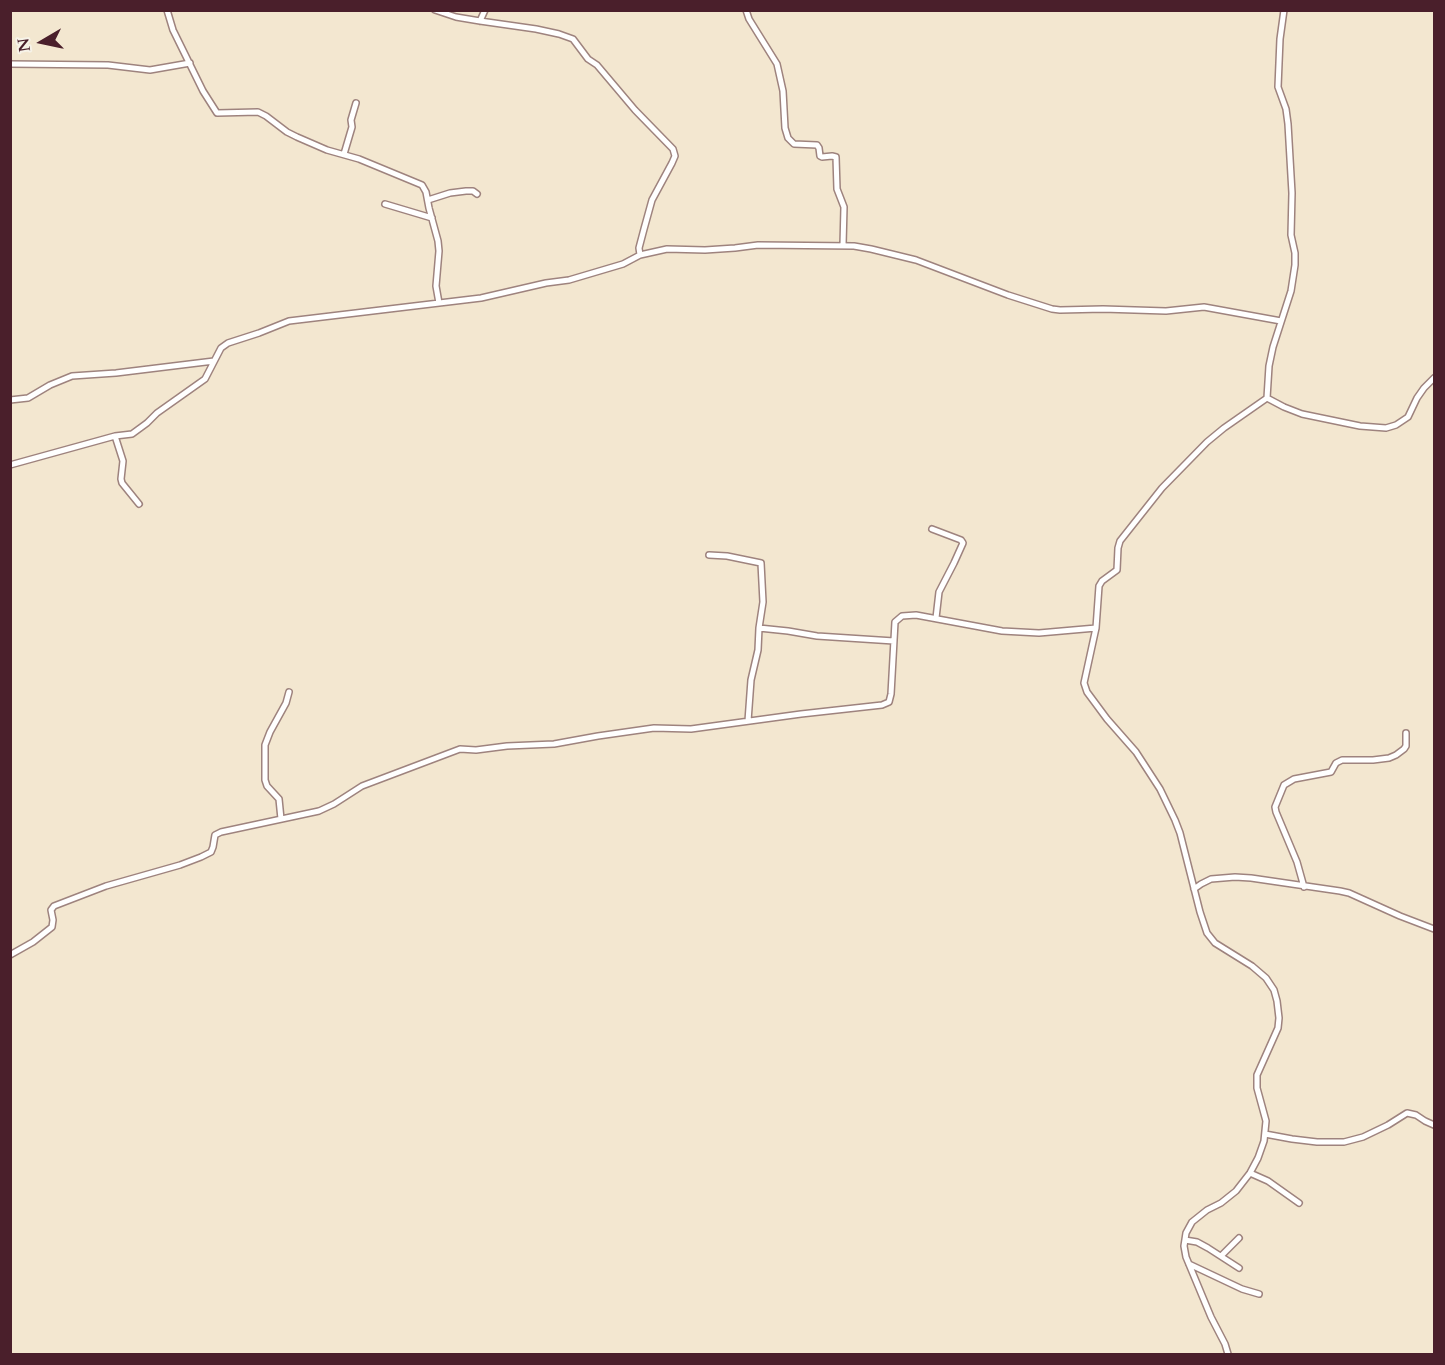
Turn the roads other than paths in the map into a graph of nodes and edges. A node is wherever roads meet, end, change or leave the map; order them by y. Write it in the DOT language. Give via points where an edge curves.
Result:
graph roads {
  1 [pos="167,10"];
  2 [pos="435,10"];
  3 [pos="485,10"];
  4 [pos="746,10"];
  5 [pos="1284,10"];
  6 [pos="480,21"];
  7 [pos="190,63"];
  8 [pos="10,64"];
  9 [pos="356,103"];
  10 [pos="344,154"];
  11 [pos="477,194"];
  12 [pos="428,200"];
  13 [pos="385,204"];
  14 [pos="432,218"];
  15 [pos="843,245"];
  16 [pos="640,255"];
  17 [pos="439,303"];
  18 [pos="1281,321"];
  19 [pos="214,361"];
  20 [pos="1434,378"];
  21 [pos="1268,398"];
  22 [pos="10,400"];
  23 [pos="115,436"];
  24 [pos="10,465"];
  25 [pos="139,504"];
  26 [pos="932,530"];
  27 [pos="709,555"];
  28 [pos="936,618"];
  29 [pos="759,628"];
  30 [pos="1096,628"];
  31 [pos="894,640"];
  32 [pos="289,692"];
  33 [pos="748,721"];
  34 [pos="1406,733"];
  35 [pos="281,819"];
  36 [pos="1304,886"];
  37 [pos="1194,889"];
  38 [pos="1434,929"];
  39 [pos="10,955"];
  40 [pos="1434,1125"];
  41 [pos="1265,1134"];
  42 [pos="1250,1173"];
  43 [pos="1299,1203"];
  44 [pos="1239,1238"];
  45 [pos="1185,1240"];
  46 [pos="1221,1256"];
  47 [pos="1189,1264"];
  48 [pos="1239,1268"];
  49 [pos="1258,1294"];
  50 [pos="1228,1354"];
  1 -- 7 [label="street"];
  2 -- 6 [label="street"];
  3 -- 6 [label="street"];
  4 -- 15 [label="street" via="777,64 788,138 794,144 817,145 822,157 836,157 837,189 843,207"];
  5 -- 18 [label="street" via="1278,87 1288,124 1295,265"];
  6 -- 16 [label="street" via="573,39 673,149 675,156 652,200"];
  7 -- 8 [label="street" via="150,70 108,65"];
  7 -- 10 [label="street" via="218,113 258,112 297,137"];
  9 -- 10 [label="street"];
  10 -- 12 [label="street" via="422,185"];
  11 -- 12 [label="street" via="466,191"];
  12 -- 14 [label="street"];
  13 -- 14 [label="street"];
  14 -- 17 [label="street" via="439,246"];
  15 -- 16 [label="street" via="667,249"];
  15 -- 18 [label="street" via="896,254 1060,310 1166,311 1211,307"];
  16 -- 17 [label="street" via="569,280"];
  17 -- 19 [label="street" via="290,321 228,343"];
  18 -- 21 [label="street" via="1269,366"];
  19 -- 22 [label="street" via="72,376 28,398"];
  19 -- 23 [label="street" via="205,379 192,389 132,434"];
  20 -- 21 [label="street" via="1417,398 1408,417 1386,428 1302,414"];
  21 -- 30 [label="street" via="1207,442 1120,541 1117,570 1099,586"];
  23 -- 24 [label="street"];
  23 -- 25 [label="street" via="123,461 122,483"];
  26 -- 28 [label="street" via="963,543 939,592"];
  27 -- 29 [label="street" via="761,563 763,602"];
  28 -- 30 [label="street" via="1040,633"];
  28 -- 31 [label="street" via="898,618"];
  29 -- 31 [label="street"];
  29 -- 33 [label="street"];
  30 -- 37 [label="street" via="1084,687 1160,789 1178,827"];
  31 -- 33 [label="street" via="889,702"];
  32 -- 35 [label="street" via="265,745 265,780 279,799"];
  33 -- 35 [label="street" via="691,729 654,729 554,744 460,749 362,786 319,811"];
  34 -- 36 [label="street" via="1404,749 1389,758 1342,760 1328,773 1284,784 1275,812"];
  35 -- 39 [label="street" via="221,832 215,835 211,852 201,857 54,906 52,927"];
  36 -- 37 [label="street" via="1225,877 1211,879"];
  36 -- 38 [label="street" via="1348,892"];
  37 -- 41 [label="street" via="1204,926 1212,939 1259,972 1277,1000 1278,1028 1257,1075"];
  40 -- 41 [label="street" via="1407,1113 1363,1137 1344,1142"];
  41 -- 42 [label="street"];
  42 -- 43 [label="street"];
  42 -- 45 [label="street" via="1234,1193 1192,1222"];
  44 -- 46 [label="street"];
  45 -- 46 [label="street" via="1197,1242"];
  45 -- 47 [label="street"];
  46 -- 48 [label="street"];
  47 -- 49 [label="street"];
  47 -- 50 [label="street"];
}
